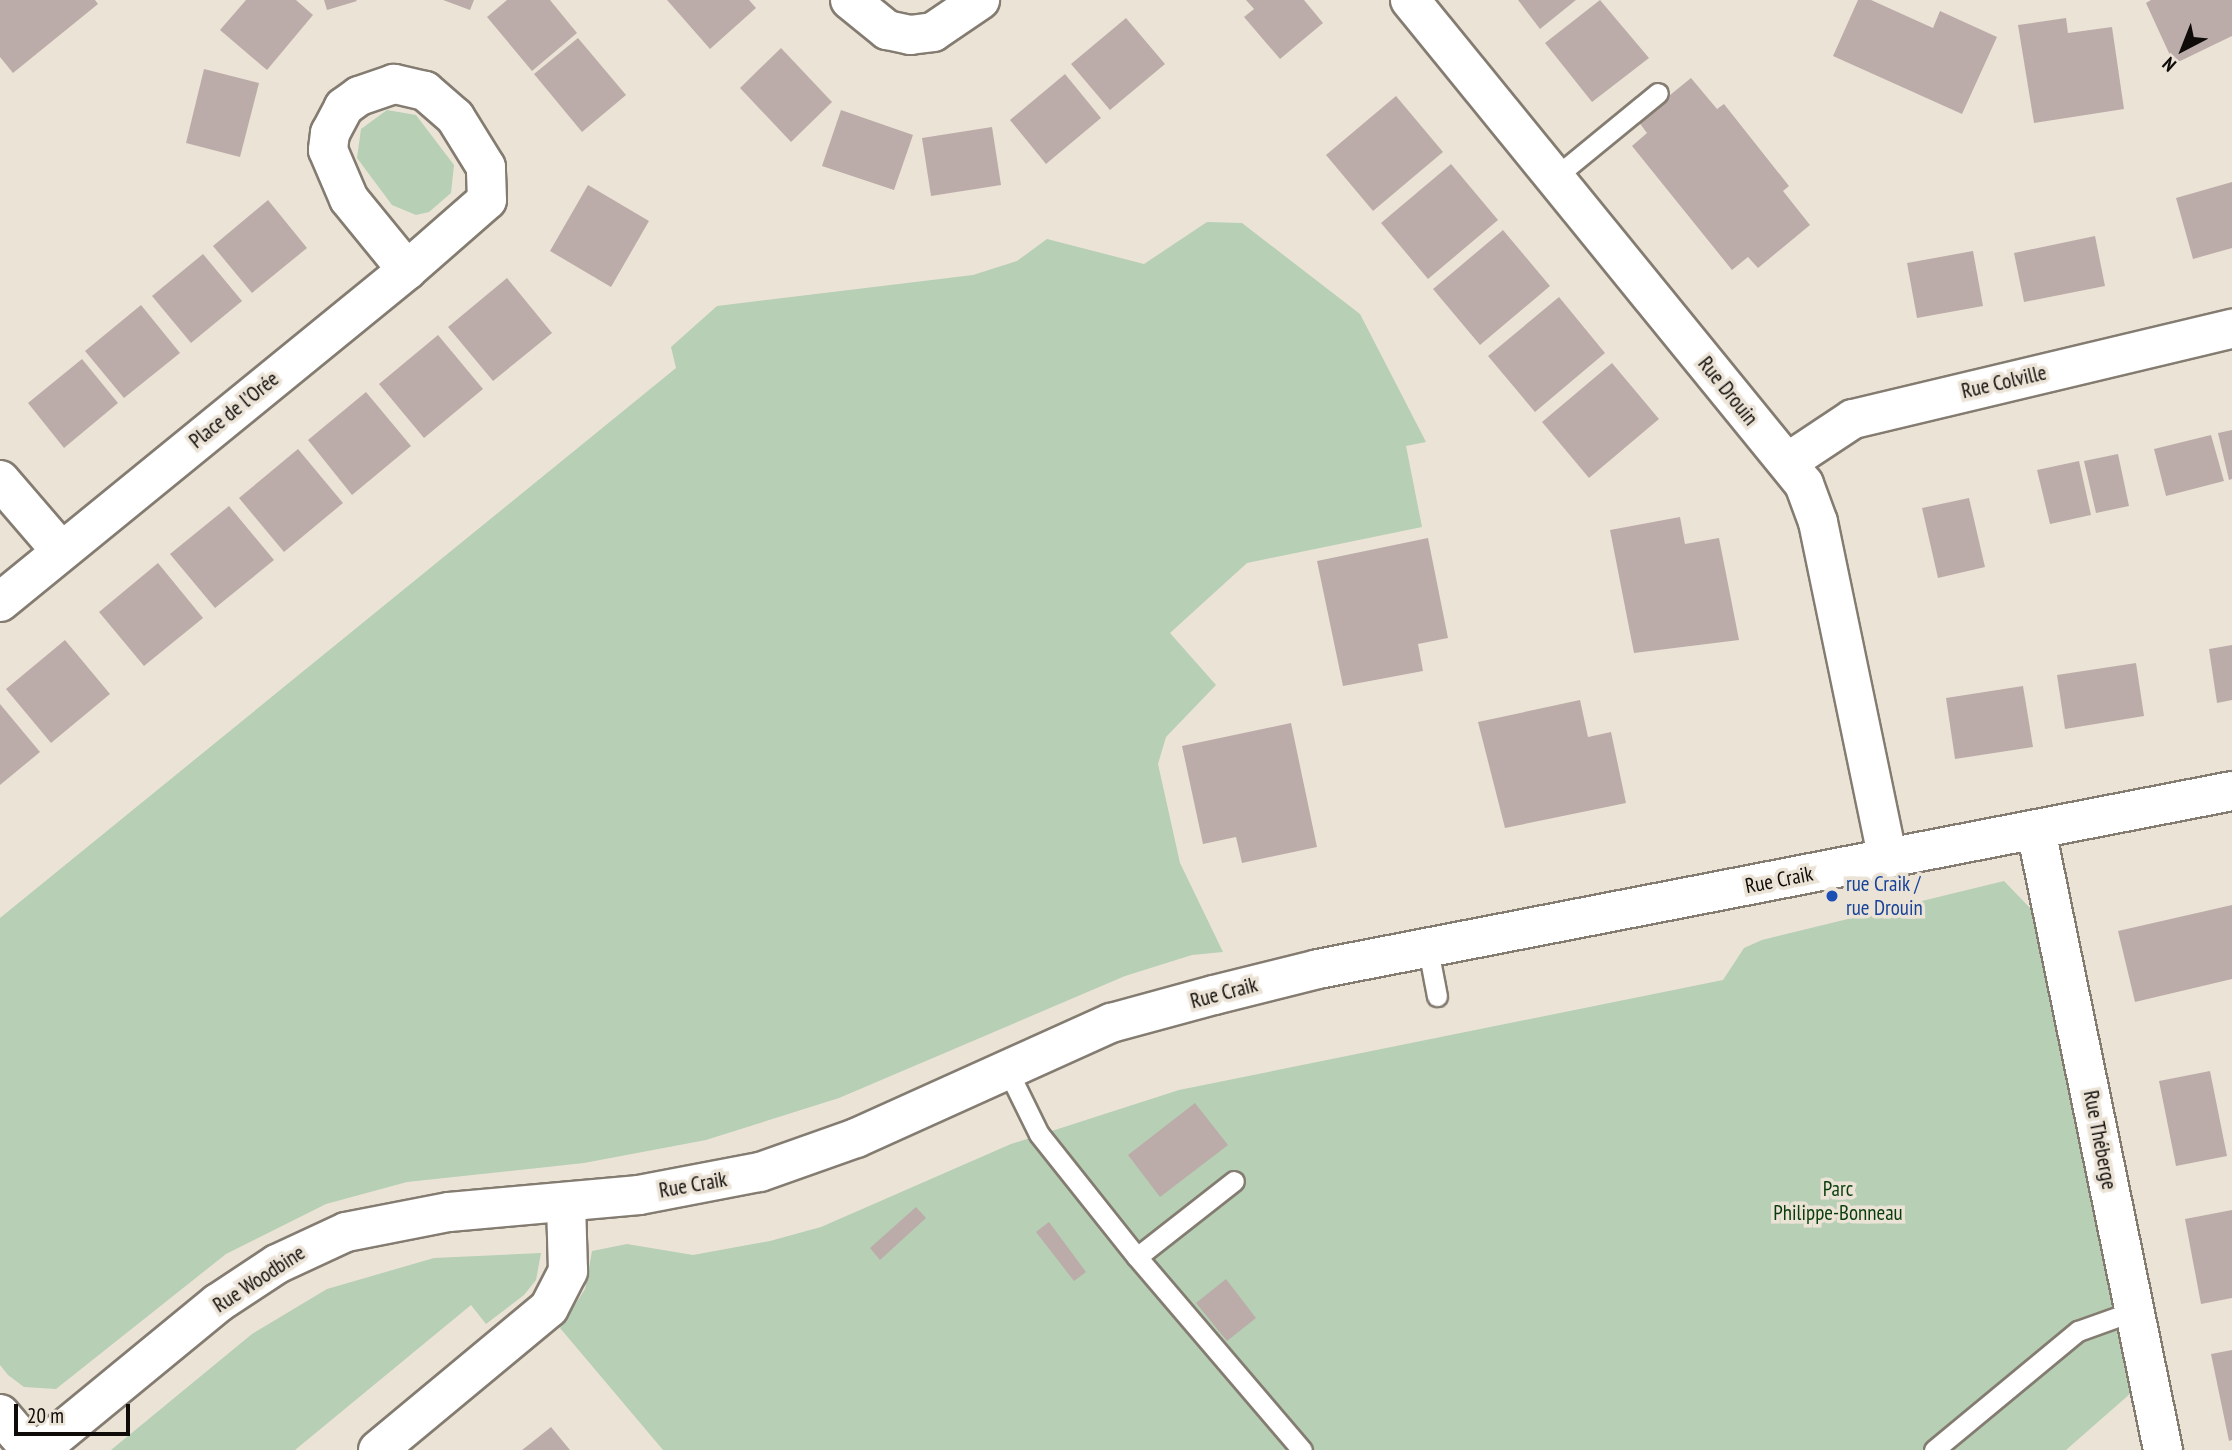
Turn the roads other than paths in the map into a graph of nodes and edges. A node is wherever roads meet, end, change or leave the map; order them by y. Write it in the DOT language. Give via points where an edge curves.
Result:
graph roads {
  1 [pos="850,0"];
  2 [pos="980,0"];
  3 [pos="1410,0"];
  4 [pos="1658,93"];
  5 [pos="1554,178"];
  6 [pos="407,270"];
  7 [pos="2232,329"];
  8 [pos="1788,462"];
  9 [pos="0,480"];
  10 [pos="61,551"];
  11 [pos="0,601"];
  12 [pos="2232,791"];
  13 [pos="2036,830"];
  14 [pos="1888,859"];
  15 [pos="1428,948"];
  16 [pos="1437,996"];
  17 [pos="1007,1069"];
  18 [pos="1234,1181"];
  19 [pos="566,1202"];
  20 [pos="1137,1258"];
  21 [pos="2134,1311"];
  22 [pos="0,1414"];
  23 [pos="31,1450"];
  24 [pos="38,1450"];
  25 [pos="378,1450"];
  26 [pos="1302,1450"];
  27 [pos="1934,1450"];
  28 [pos="2163,1450"];
  1 -- 2 [label="street" via="887,30 910,36 933,32"];
  3 -- 5 [label="street, Rue Drouin"];
  4 -- 5 [label="lane"];
  5 -- 8 [label="street, Rue Drouin"];
  6 -- 6 [label="street, Place de l'Orée" via="481,206 490,179 468,135 439,101 425,91 394,84 344,107 330,133 328,150 349,199"];
  6 -- 10 [label="street, Place de l'Orée"];
  7 -- 8 [label="street, Rue Colville" via="1864,415 1833,427"];
  8 -- 14 [label="street, Rue Drouin" via="1814,504"];
  9 -- 10 [label="street"];
  10 -- 11 [label="street, Place de l'Orée"];
  12 -- 13 [label="street, Rue Craik"];
  13 -- 14 [label="street, Rue Craik"];
  13 -- 21 [label="street, Rue Théberge"];
  14 -- 15 [label="street, Rue Craik"];
  15 -- 16 [label="lane"];
  15 -- 17 [label="street, Rue Craik" via="1267,981 1111,1023"];
  17 -- 19 [label="street, Rue Craik" via="856,1138 761,1172"];
  17 -- 20 [label="lane" via="1039,1134"];
  18 -- 20 [label="lane"];
  19 -- 24 [label="street, Rue Woodbine" via="384,1222 312,1245 218,1303"];
  19 -- 25 [label="street" via="568,1271 549,1308"];
  20 -- 26 [label="lane"];
  21 -- 27 [label="lane" via="2078,1331"];
  21 -- 28 [label="street, Rue Théberge"];
  22 -- 23 [label="street"];
}
